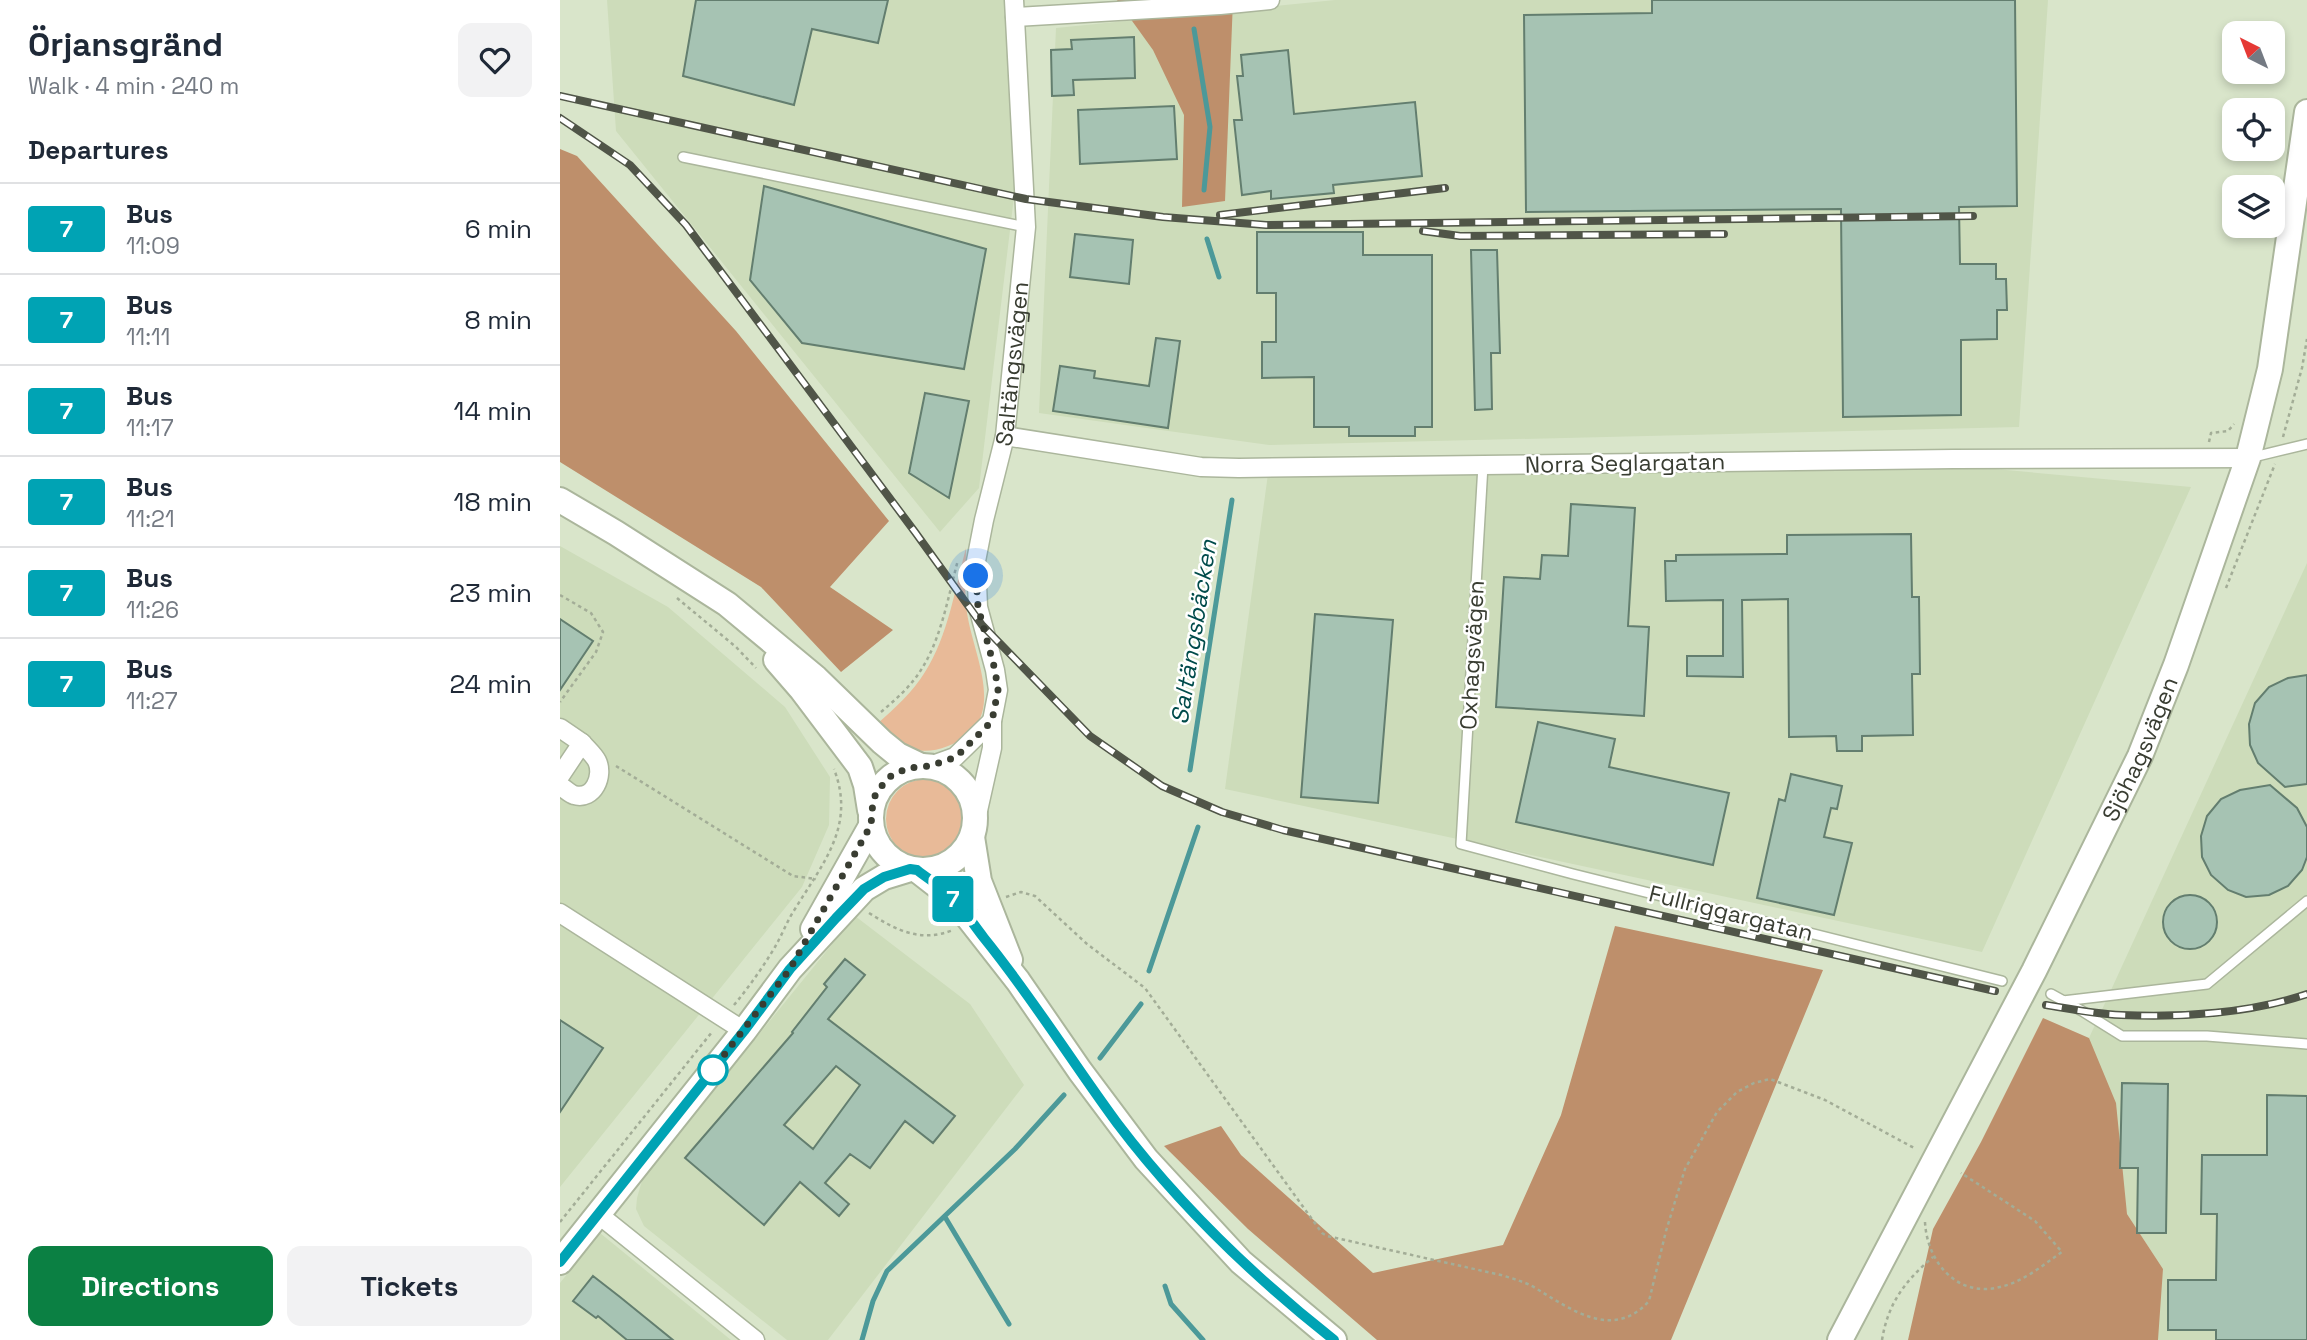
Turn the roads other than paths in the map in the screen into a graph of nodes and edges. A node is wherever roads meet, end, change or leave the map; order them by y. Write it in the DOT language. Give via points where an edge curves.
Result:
graph roads {
  1 [pos="1270,0"];
  2 [pos="1015,8"];
  3 [pos="2307,112"];
  4 [pos="683,157"];
  5 [pos="1026,226"];
  6 [pos="1005,436"];
  7 [pos="2307,443"];
  8 [pos="2248,458"];
  9 [pos="1483,465"];
  10 [pos="560,500"];
  11 [pos="727,604"];
  12 [pos="992,721"];
  13 [pos="560,729"];
  14 [pos="582,743"];
  15 [pos="926,766"];
  16 [pos="560,776"];
  17 [pos="560,786"];
  18 [pos="871,821"];
  19 [pos="974,831"];
  20 [pos="1461,844"];
  21 [pos="914,870"];
  22 [pos="2307,901"];
  23 [pos="560,913"];
  24 [pos="790,969"];
  25 [pos="1018,981"];
  26 [pos="2002,981"];
  27 [pos="2051,995"];
  28 [pos="2063,1001"];
  29 [pos="734,1025"];
  30 [pos="2307,1044"];
  31 [pos="598,1214"];
  32 [pos="560,1262"];
  33 [pos="755,1340"];
  34 [pos="1334,1340"];
  35 [pos="1840,1340"];
  1 -- 2 [label="street"];
  2 -- 5 [label="street, Saltängsvägen"];
  3 -- 8 [label="main road, Sjöhagsvägen" via="2270,369"];
  4 -- 5 [label="lane"];
  5 -- 6 [label="street, Saltängsvägen"];
  6 -- 9 [label="street, Norra Seglargatan" via="1201,467"];
  6 -- 12 [label="street, Saltängsvägen" via="976,561 978,607 998,690"];
  7 -- 8 [label="lane"];
  8 -- 9 [label="street, Norra Seglargatan"];
  8 -- 35 [label="main road, Sjöhagsvägen" via="2140,756 2034,971"];
  9 -- 20 [label="lane, Oxhagsvägen"];
  10 -- 11 [label="main road"];
  11 -- 15 [label="main road" via="816,678 882,742 898,755"];
  11 -- 18 [label="main road" via="802,690 860,767"];
  12 -- 15 [label="street" via="956,757"];
  12 -- 19 [label="street, Saltängsvägen" via="992,748"];
  13 -- 14 [label="street"];
  14 -- 16 [label="street"];
  14 -- 17 [label="street" via="597,761 599,781 584,795"];
  15 -- 18 [label="main road" via="891,776 873,800"];
  15 -- 19 [label="main road" via="951,774 964,785 973,802"];
  18 -- 21 [label="main road" via="881,850"];
  18 -- 24 [label="main road"];
  19 -- 21 [label="main road" via="963,853 948,864"];
  19 -- 25 [label="main road" via="979,881"];
  20 -- 26 [label="lane, Fullriggargatan"];
  21 -- 24 [label="main road" via="884,877 864,889"];
  21 -- 25 [label="main road" via="953,898"];
  22 -- 28 [label="lane" via="2207,984"];
  23 -- 29 [label="street"];
  24 -- 29 [label="main road"];
  25 -- 34 [label="main road" via="1146,1159 1241,1262"];
  27 -- 28 [label="lane"];
  28 -- 30 [label="lane" via="2122,1036 2207,1036"];
  29 -- 31 [label="main road"];
  31 -- 32 [label="main road"];
  31 -- 33 [label="street"];
}
